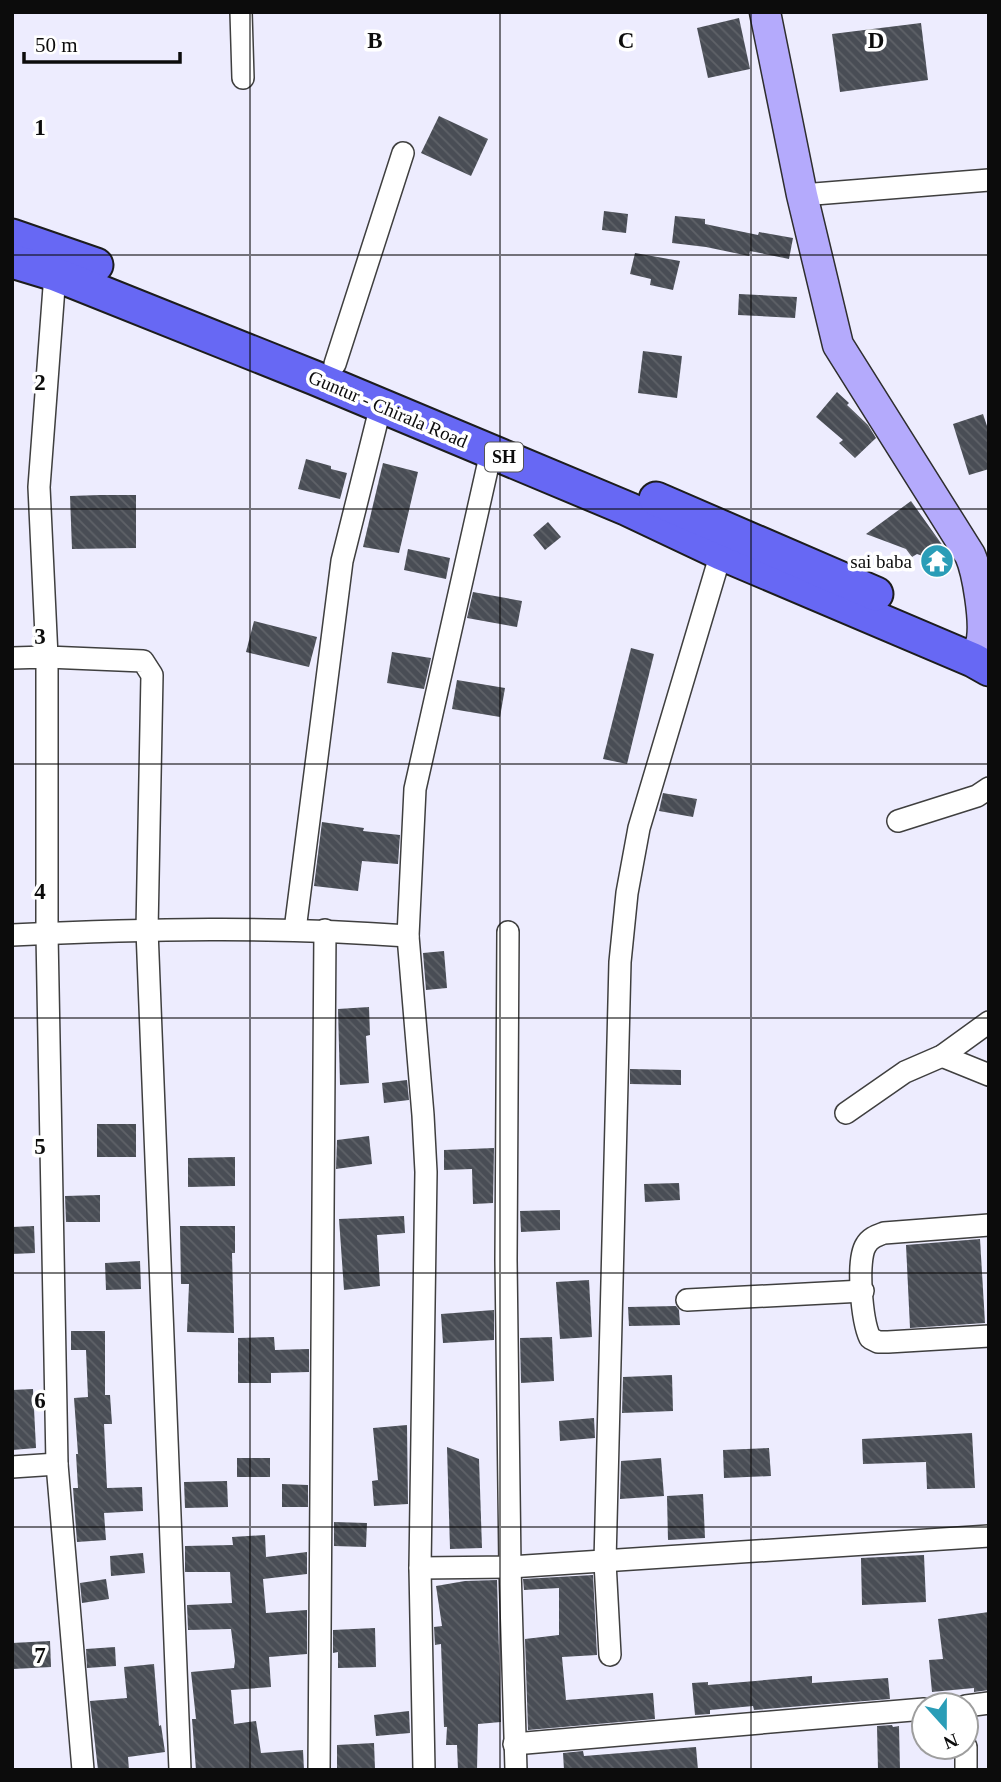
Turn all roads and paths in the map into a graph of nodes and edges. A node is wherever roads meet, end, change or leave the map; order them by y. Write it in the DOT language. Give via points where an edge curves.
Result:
graph roads {
  1 [pos="241,12"];
  2 [pos="765,12"];
  3 [pos="243,78"];
  4 [pos="403,153"];
  5 [pos="989,180"];
  6 [pos="802,195"];
  7 [pos="12,236"];
  8 [pos="12,261"];
  9 [pos="55,274"];
  10 [pos="335,364"];
  11 [pos="380,405"];
  12 [pos="491,452"];
  13 [pos="721,553"];
  14 [pos="983,653"];
  15 [pos="47,657"];
  16 [pos="12,658"];
  17 [pos="989,788"];
  18 [pos="898,821"];
  19 [pos="147,930"];
  20 [pos="295,930"];
  21 [pos="325,930"];
  22 [pos="508,932"];
  23 [pos="47,934"];
  24 [pos="12,935"];
  25 [pos="408,936"];
  26 [pos="989,1022"];
  27 [pos="942,1056"];
  28 [pos="989,1075"];
  29 [pos="846,1112"];
  30 [pos="989,1225"];
  31 [pos="863,1291"];
  32 [pos="687,1300"];
  33 [pos="989,1336"];
  34 [pos="57,1464"];
  35 [pos="12,1467"];
  36 [pos="989,1536"];
  37 [pos="605,1562"];
  38 [pos="510,1567"];
  39 [pos="419,1568"];
  40 [pos="610,1655"];
  41 [pos="910,1710"];
  42 [pos="514,1744"];
  43 [pos="83,1770"];
  44 [pos="180,1770"];
  45 [pos="319,1770"];
  46 [pos="424,1770"];
  47 [pos="516,1770"];
  1 -- 3 [label="street"];
  2 -- 6 [label="street"];
  4 -- 10 [label="street"];
  5 -- 6 [label="street"];
  6 -- 14 [label="street" via="838,345 963,543 978,580"];
  7 -- 10 [label="main road, Guntur - Chirala Road / SH" via="73,256"];
  8 -- 9 [label="main road, Guntur - Chirala Road / SH"];
  9 -- 11 [label="main road, Guntur - Chirala Road / SH"];
  9 -- 15 [label="street" via="39,487"];
  10 -- 14 [label="main road, Guntur - Chirala Road / SH" via="718,524"];
  11 -- 12 [label="main road, Guntur - Chirala Road / SH"];
  11 -- 20 [label="street" via="342,561"];
  12 -- 13 [label="main road, Guntur - Chirala Road / SH"];
  12 -- 25 [label="street" via="415,789"];
  13 -- 14 [label="main road, Guntur - Chirala Road / SH"];
  13 -- 37 [label="street" via="639,828 627,893 620,962"];
  15 -- 16 [label="street"];
  15 -- 19 [label="street" via="143,661 152,675"];
  15 -- 23 [label="street"];
  17 -- 18 [label="street"];
  19 -- 20 [label="street"];
  19 -- 23 [label="street"];
  19 -- 44 [label="street"];
  20 -- 21 [label="street"];
  21 -- 25 [label="street"];
  21 -- 45 [label="street"];
  22 -- 38 [label="street"];
  23 -- 24 [label="street"];
  23 -- 34 [label="street"];
  25 -- 39 [label="street" via="426,1172"];
  26 -- 27 [label="street"];
  27 -- 28 [label="street"];
  27 -- 29 [label="street" via="905,1072"];
  30 -- 31 [label="street" via="870,1238 861,1258"];
  31 -- 32 [label="street"];
  31 -- 33 [label="street" via="866,1329 878,1342"];
  34 -- 35 [label="street"];
  34 -- 43 [label="street"];
  36 -- 37 [label="street"];
  37 -- 38 [label="street"];
  37 -- 40 [label="street"];
  38 -- 39 [label="street"];
  38 -- 42 [label="street"];
  39 -- 46 [label="street"];
  41 -- 42 [label="street"];
  42 -- 47 [label="street"];
}
